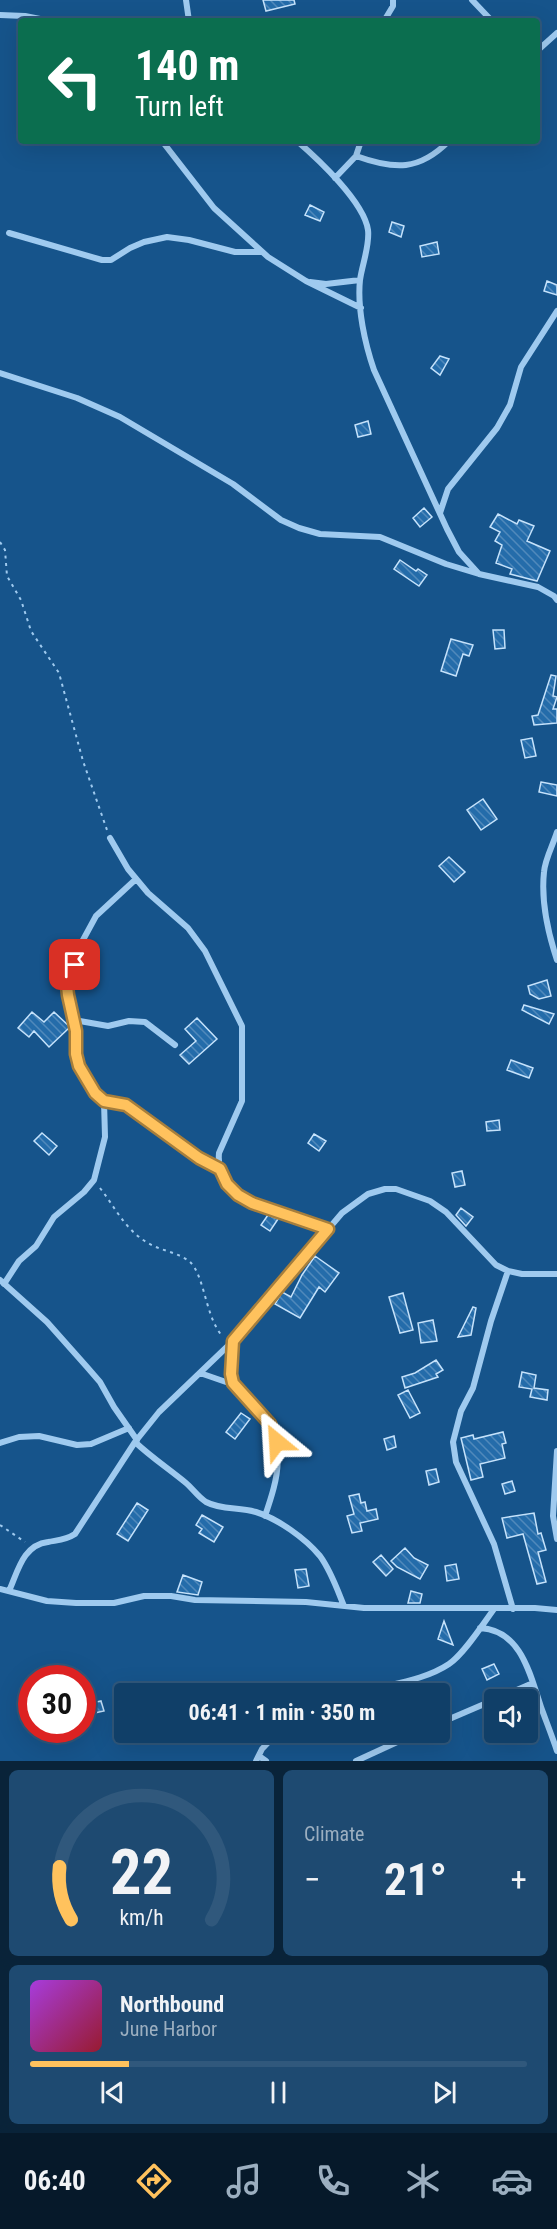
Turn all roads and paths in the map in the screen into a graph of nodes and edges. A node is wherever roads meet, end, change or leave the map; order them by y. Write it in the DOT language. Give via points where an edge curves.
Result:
graph roads {
  1 [pos="186,0"];
  2 [pos="393,0"];
  3 [pos="472,0"];
  4 [pos="0,15"];
  5 [pos="35,18"];
  6 [pos="186,18"];
  7 [pos="386,18"];
  8 [pos="489,18"];
  9 [pos="557,33"];
  10 [pos="540,48"];
  11 [pos="164,144"];
  12 [pos="300,144"];
  13 [pos="360,144"];
  14 [pos="446,144"];
  15 [pos="357,156"];
  16 [pos="335,178"];
  17 [pos="9,233"];
  18 [pos="261,252"];
  19 [pos="360,280"];
  20 [pos="307,282"];
  21 [pos="361,308"];
  22 [pos="557,311"];
  23 [pos="0,373"];
  24 [pos="440,513"];
  25 [pos="0,542"];
  26 [pos="479,574"];
  27 [pos="557,600"];
  28 [pos="557,832"];
  29 [pos="110,838"];
  30 [pos="136,879"];
  31 [pos="557,960"];
  32 [pos="74,1020"];
  33 [pos="175,1045"];
  34 [pos="104,1101"];
  35 [pos="220,1169"];
  36 [pos="94,1180"];
  37 [pos="328,1229"];
  38 [pos="508,1271"];
  39 [pos="557,1274"];
  40 [pos="1,1282"];
  41 [pos="231,1342"];
  42 [pos="200,1373"];
  43 [pos="233,1383"];
  44 [pos="129,1428"];
  45 [pos="136,1441"];
  46 [pos="0,1443"];
  47 [pos="557,1451"];
  48 [pos="266,1516"];
  49 [pos="0,1525"];
  50 [pos="557,1539"];
  51 [pos="33,1546"];
  52 [pos="0,1589"];
  53 [pos="9,1591"];
  54 [pos="344,1606"];
  55 [pos="494,1609"];
  56 [pos="513,1609"];
  57 [pos="557,1610"];
  58 [pos="480,1628"];
  59 [pos="398,1683"];
  60 [pos="533,1683"];
  61 [pos="450,1719"];
  62 [pos="270,1743"];
  63 [pos="395,1743"];
  64 [pos="557,1751"];
  65 [pos="258,1758"];
  66 [pos="266,1761"];
  67 [pos="356,1761"];
  1 -- 6 [label="street"];
  2 -- 7 [label="street"];
  3 -- 8 [label="street"];
  4 -- 5 [label="street"];
  9 -- 10 [label="street"];
  11 -- 18 [label="street" via="214,208"];
  12 -- 16 [label="street"];
  13 -- 15 [label="street"];
  14 -- 15 [label="street" via="413,165 383,164"];
  15 -- 16 [label="street"];
  16 -- 19 [label="street" via="353,199 368,229"];
  17 -- 18 [label="street" via="102,260 111,260 144,242 167,237 235,252"];
  18 -- 20 [label="street"];
  19 -- 20 [label="street"];
  19 -- 21 [label="street"];
  20 -- 21 [label="street"];
  21 -- 24 [label="street" via="374,370"];
  22 -- 24 [label="street" via="521,367 510,405 497,428 448,489"];
  23 -- 26 [label="street" via="77,398 120,417 299,528 320,534 380,537"];
  24 -- 26 [label="street" via="459,552"];
  25 -- 29 [label="path" via="5,550 7,576 21,600 30,631 59,673 83,761"];
  26 -- 27 [label="street" via="538,587"];
  28 -- 31 [label="street" via="544,871 551,942"];
  29 -- 30 [label="street"];
  30 -- 32 [label="street" via="96,916 77,951 67,986"];
  30 -- 35 [label="street" via="188,928 205,951 242,1026 242,1101 219,1153"];
  32 -- 33 [label="street" via="108,1026 145,1022"];
  32 -- 34 [label="street" via="79,1066"];
  34 -- 35 [label="street" via="126,1105"];
  34 -- 36 [label="street" via="105,1137"];
  35 -- 37 [label="street" via="227,1184 252,1203"];
  36 -- 40 [label="street" via="54,1217 36,1246"];
  36 -- 41 [label="path" via="128,1228 147,1243 190,1263 197,1272 212,1320"];
  37 -- 38 [label="street" via="368,1194 385,1189 404,1191 446,1212 496,1265"];
  37 -- 41 [label="street"];
  38 -- 39 [label="street"];
  38 -- 56 [label="street" via="453,1442 456,1462 494,1544"];
  40 -- 44 [label="street" via="47,1322 87,1367"];
  41 -- 42 [label="street"];
  41 -- 43 [label="street"];
  42 -- 43 [label="street"];
  42 -- 45 [label="street" via="159,1412"];
  43 -- 48 [label="street" via="270,1424 277,1442 279,1471"];
  44 -- 45 [label="street"];
  44 -- 46 [label="street" via="91,1444 77,1445 39,1436"];
  45 -- 48 [label="street" via="205,1501"];
  45 -- 51 [label="street" via="75,1534"];
  47 -- 50 [label="street" via="553,1516"];
  48 -- 54 [label="street" via="320,1556"];
  49 -- 51 [label="path"];
  51 -- 53 [label="street"];
  52 -- 53 [label="street"];
  53 -- 54 [label="street" via="47,1601 76,1603 171,1596"];
  54 -- 55 [label="street"];
  55 -- 56 [label="street"];
  55 -- 58 [label="street"];
  56 -- 57 [label="street"];
  58 -- 59 [label="street" via="451,1663"];
  58 -- 60 [label="street" via="493,1628 509,1639 519,1650"];
  60 -- 61 [label="street"];
  60 -- 64 [label="street"];
  62 -- 65 [label="street"];
  63 -- 67 [label="street"];
  65 -- 66 [label="street"];
}
